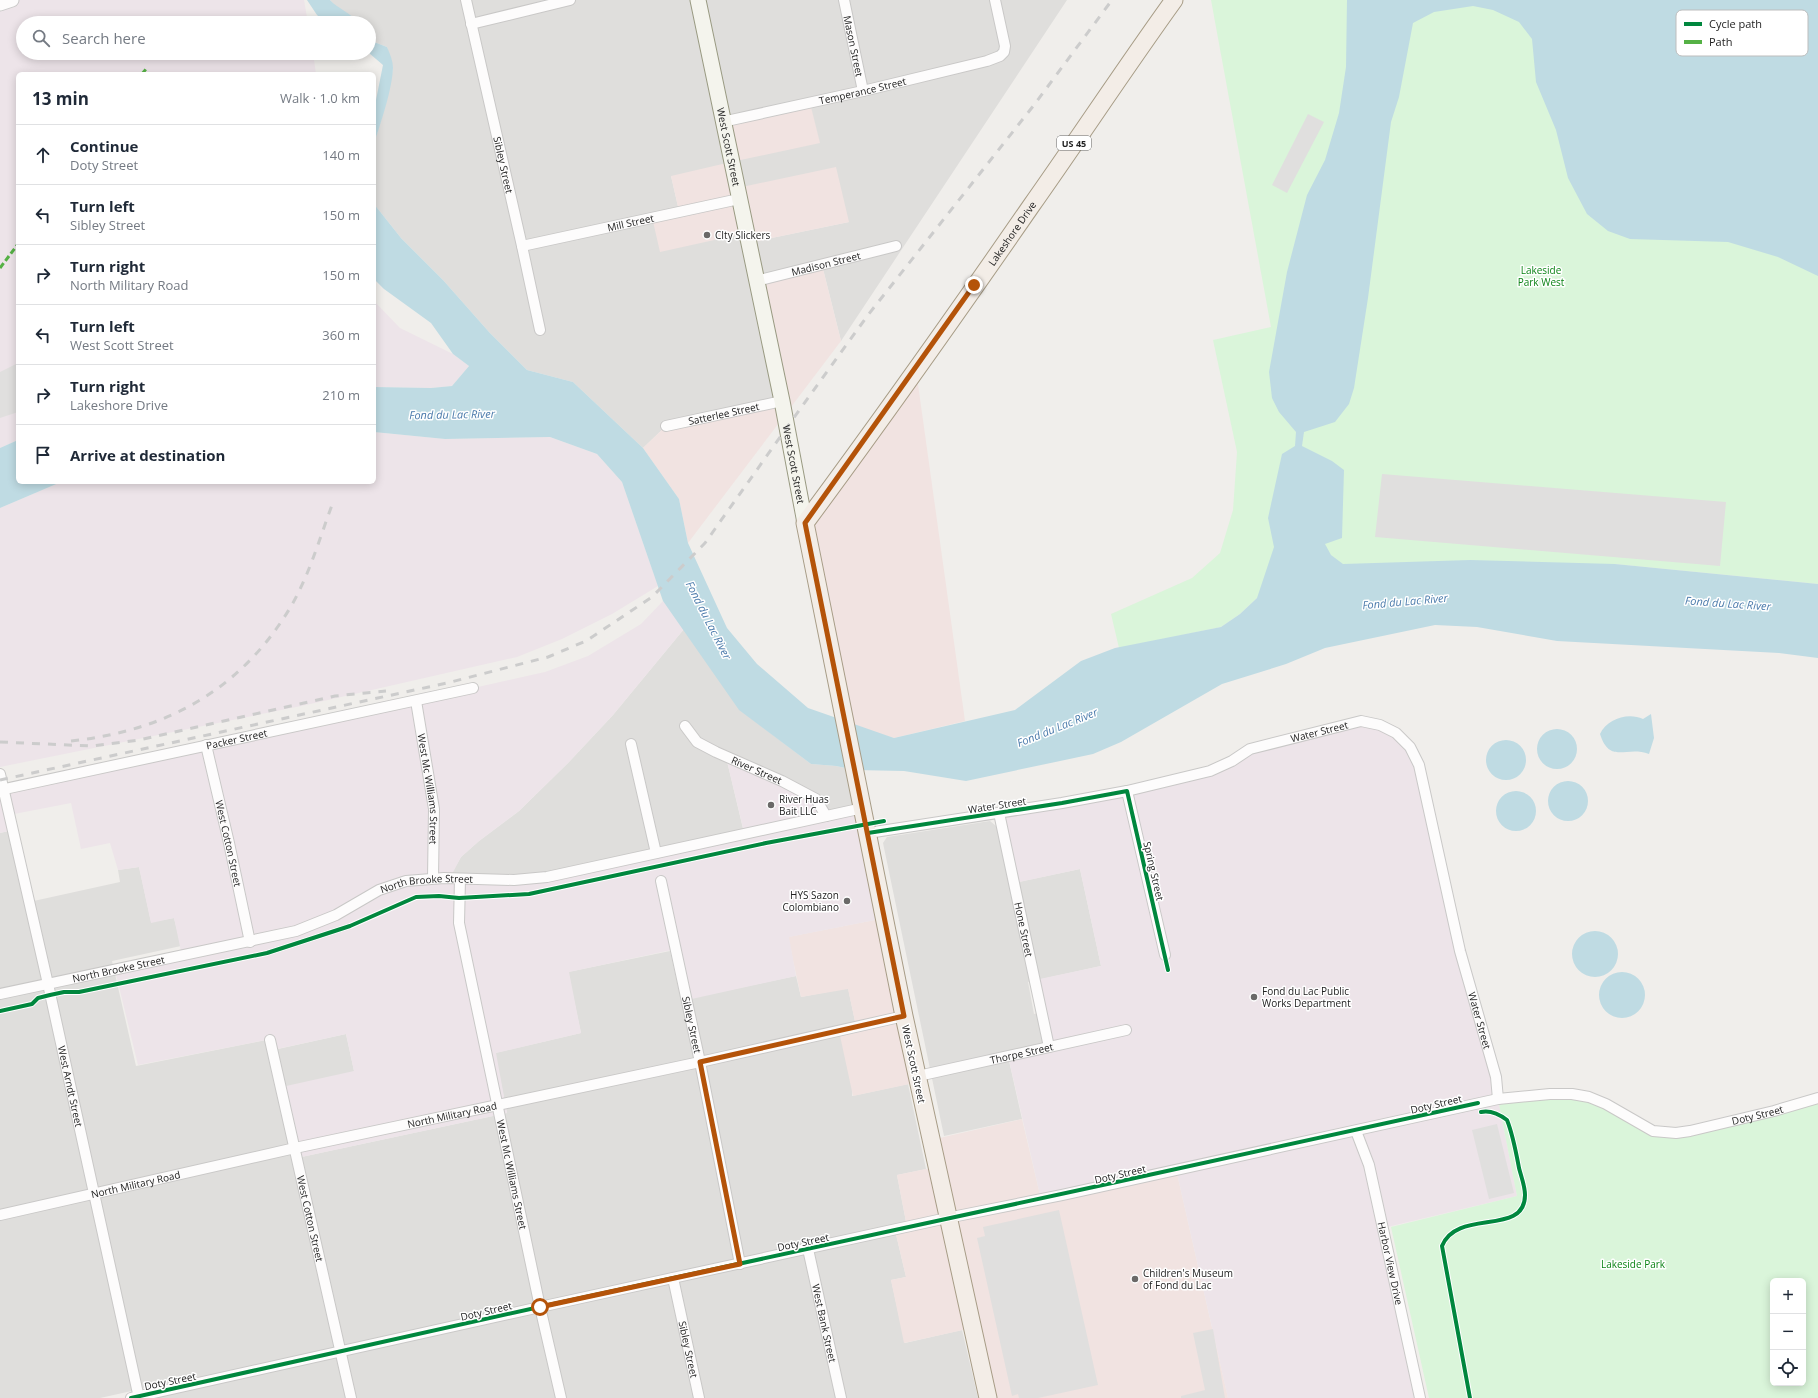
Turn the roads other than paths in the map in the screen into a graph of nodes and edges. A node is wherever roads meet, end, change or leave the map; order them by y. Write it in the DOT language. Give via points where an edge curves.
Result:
graph roads {
  1 [pos="12,0"];
  2 [pos="466,0"];
  3 [pos="570,0"];
  4 [pos="698,0"];
  5 [pos="844,0"];
  6 [pos="995,0"];
  7 [pos="1174,0"];
  8 [pos="0,4"];
  9 [pos="471,24"];
  10 [pos="863,91"];
  11 [pos="722,122"];
  12 [pos="740,199"];
  13 [pos="522,246"];
  14 [pos="896,246"];
  15 [pos="756,281"];
  16 [pos="540,330"];
  17 [pos="782,401"];
  18 [pos="666,426"];
  19 [pos="805,523"];
  20 [pos="473,688"];
  21 [pos="416,701"];
  22 [pos="685,726"];
  23 [pos="631,744"];
  24 [pos="206,745"];
  25 [pos="0,774"];
  26 [pos="2,790"];
  27 [pos="1127,791"];
  28 [pos="863,808"];
  29 [pos="1000,813"];
  30 [pos="826,816"];
  31 [pos="868,834"];
  32 [pos="656,853"];
  33 [pos="433,878"];
  34 [pos="460,879"];
  35 [pos="661,881"];
  36 [pos="250,942"];
  37 [pos="1164,956"];
  38 [pos="48,984"];
  39 [pos="0,994"];
  40 [pos="904,1016"];
  41 [pos="1126,1030"];
  42 [pos="270,1040"];
  43 [pos="1049,1047"];
  44 [pos="700,1062"];
  45 [pos="918,1076"];
  46 [pos="1818,1098"];
  47 [pos="1498,1099"];
  48 [pos="498,1105"];
  49 [pos="1356,1131"];
  50 [pos="295,1148"];
  51 [pos="94,1194"];
  52 [pos="0,1215"];
  53 [pos="947,1218"];
  54 [pos="808,1249"];
  55 [pos="740,1264"];
  56 [pos="673,1278"];
  57 [pos="540,1307"];
  58 [pos="341,1352"];
  59 [pos="136,1398"];
  60 [pos="351,1398"];
  61 [pos="561,1398"];
  62 [pos="699,1398"];
  63 [pos="841,1398"];
  64 [pos="988,1398"];
  65 [pos="1420,1398"];
  1 -- 8 [label="street"];
  2 -- 9 [label="street, Sibley Street"];
  3 -- 9 [label="street"];
  4 -- 11 [label="main road, West Scott Street"];
  5 -- 10 [label="street, Mason Street"];
  6 -- 10 [label="street, Temperance Street" via="1005,43 1002,54 987,62"];
  7 -- 19 [label="main road, Lakeshore Drive / US 45"];
  9 -- 13 [label="street, Sibley Street"];
  10 -- 11 [label="street, Temperance Street"];
  11 -- 12 [label="main road, West Scott Street"];
  12 -- 13 [label="street, Mill Street"];
  12 -- 15 [label="main road, West Scott Street"];
  13 -- 16 [label="street, Sibley Street"];
  14 -- 15 [label="street, Madison Street"];
  15 -- 17 [label="main road, West Scott Street"];
  17 -- 18 [label="street, Satterlee Street"];
  17 -- 19 [label="main road, West Scott Street"];
  19 -- 28 [label="main road, West Scott Street"];
  20 -- 21 [label="street, Packer Street"];
  21 -- 24 [label="street, Packer Street"];
  21 -- 33 [label="street, West Mc Williams Street" via="434,809"];
  22 -- 30 [label="street, River Street" via="697,742 816,799"];
  23 -- 32 [label="street"];
  24 -- 26 [label="street, Packer Street"];
  24 -- 36 [label="street, West Cotton Street"];
  25 -- 26 [label="street, West Arndt Street"];
  26 -- 38 [label="street, West Arndt Street"];
  27 -- 29 [label="street, Water Street"];
  27 -- 37 [label="street, Spring Street"];
  27 -- 47 [label="street, Water Street" via="1210,771 1250,749 1361,721 1380,725 1396,733 1410,747 1420,768 1460,951 1496,1077"];
  28 -- 30 [label="street, North Brooke Street"];
  28 -- 31 [label="main road, West Scott Street"];
  29 -- 31 [label="street, Water Street"];
  29 -- 43 [label="street, Hone Street"];
  30 -- 32 [label="street, North Brooke Street"];
  31 -- 40 [label="main road, West Scott Street"];
  32 -- 34 [label="street, North Brooke Street" via="528,880"];
  33 -- 34 [label="street, North Brooke Street"];
  33 -- 36 [label="street, North Brooke Street" via="391,885 336,915 296,931"];
  34 -- 48 [label="street, West Mc Williams Street" via="459,923"];
  35 -- 44 [label="street, Sibley Street"];
  36 -- 38 [label="street, North Brooke Street"];
  38 -- 39 [label="street, North Brooke Street"];
  38 -- 51 [label="street, West Arndt Street"];
  40 -- 44 [label="street, North Military Road"];
  40 -- 45 [label="main road, West Scott Street"];
  41 -- 43 [label="street, Thorpe Street"];
  42 -- 50 [label="street, West Cotton Street"];
  43 -- 45 [label="street, Thorpe Street"];
  44 -- 48 [label="street, North Military Road"];
  44 -- 55 [label="street, Sibley Street"];
  45 -- 53 [label="main road, West Scott Street"];
  46 -- 47 [label="street, Doty Street" via="1767,1113 1676,1133 1653,1131 1589,1097 1550,1094"];
  47 -- 49 [label="street, Doty Street"];
  48 -- 50 [label="street, North Military Road"];
  48 -- 57 [label="street, West Mc Williams Street"];
  49 -- 53 [label="street, Doty Street"];
  49 -- 65 [label="street, Harbor View Drive" via="1369,1164"];
  50 -- 51 [label="street, North Military Road"];
  50 -- 58 [label="street, West Cotton Street"];
  51 -- 52 [label="street, North Military Road"];
  51 -- 59 [label="street, West Arndt Street"];
  53 -- 54 [label="street, Doty Street"];
  53 -- 64 [label="main road, West Scott Street"];
  54 -- 55 [label="street, Doty Street"];
  54 -- 63 [label="street, West Bank Street"];
  55 -- 56 [label="street, Doty Street"];
  56 -- 57 [label="street, Doty Street"];
  56 -- 62 [label="street, Sibley Street"];
  57 -- 58 [label="street, Doty Street"];
  57 -- 61 [label="street, West Mc Williams Street"];
  58 -- 59 [label="street, Doty Street"];
  58 -- 60 [label="street, West Cotton Street"];
}
